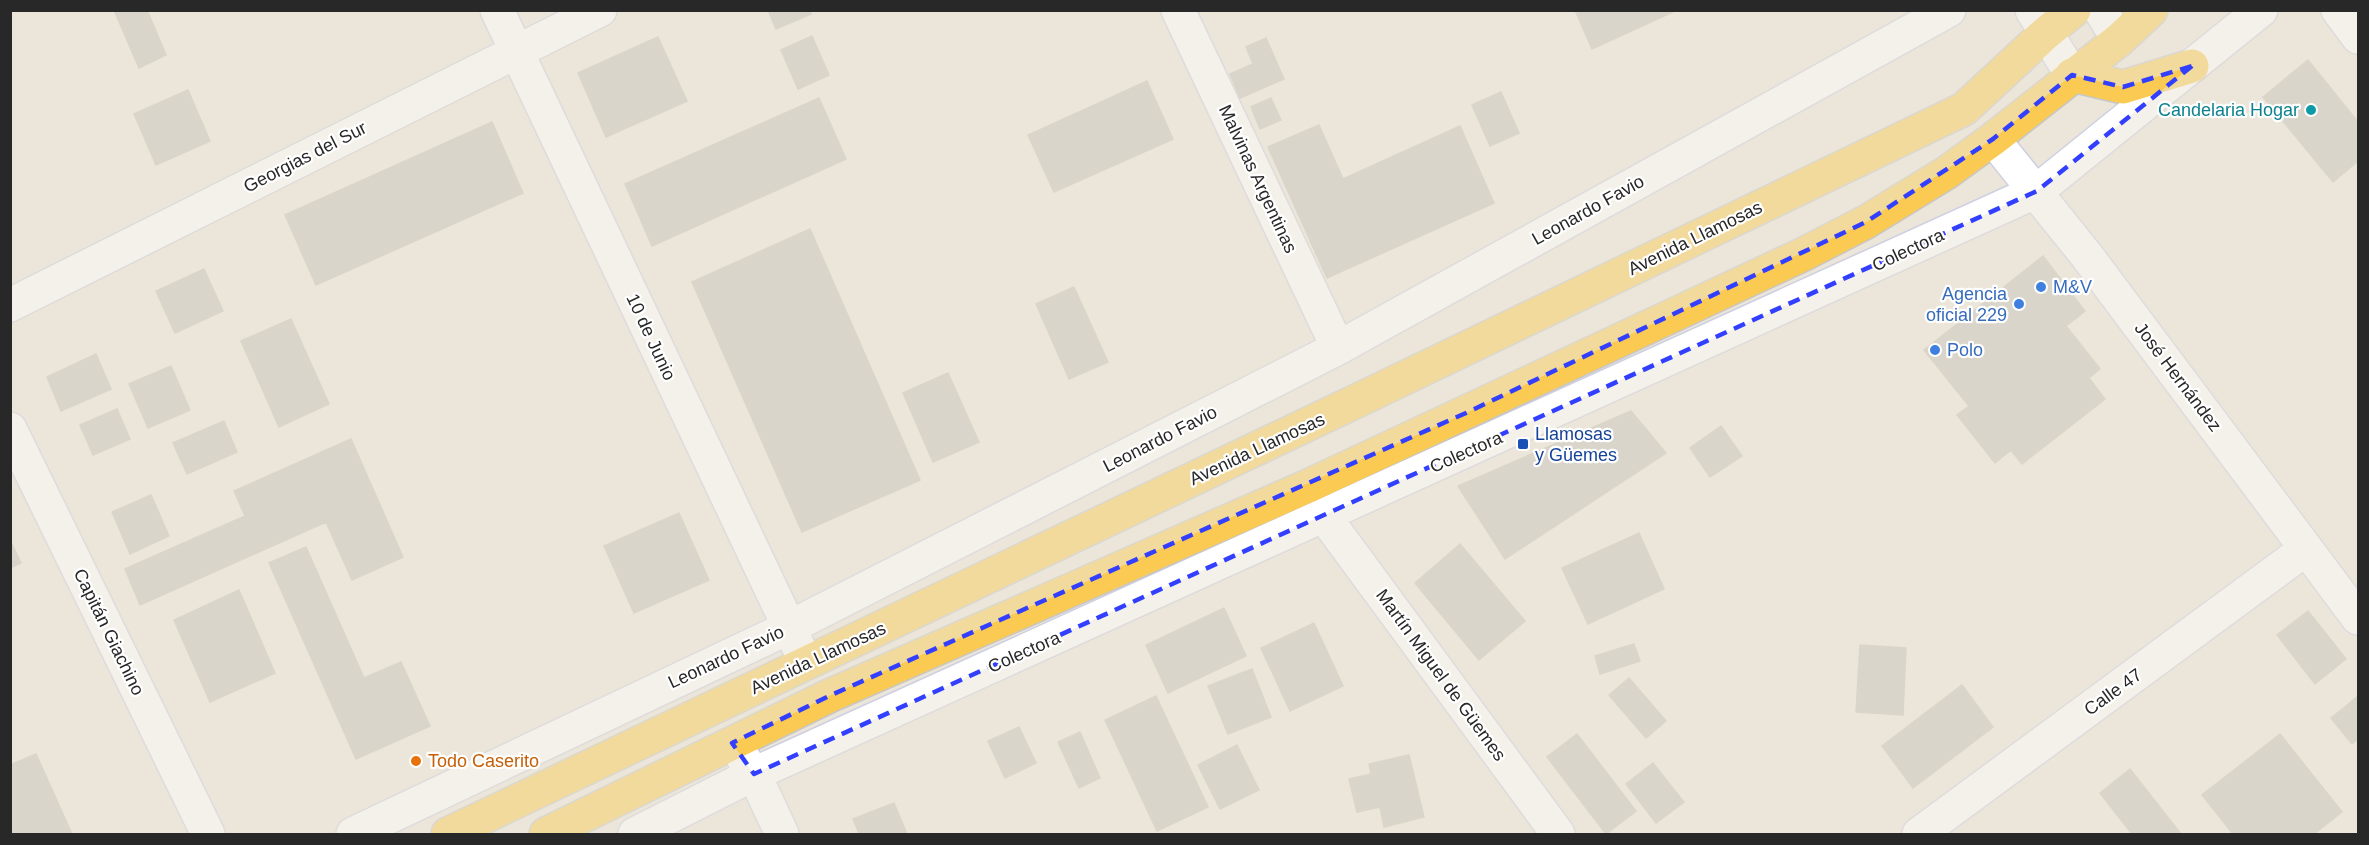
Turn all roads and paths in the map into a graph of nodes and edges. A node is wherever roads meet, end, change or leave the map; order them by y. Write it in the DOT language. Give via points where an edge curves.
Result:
graph roads {
  1 [pos="497,10"];
  2 [pos="600,10"];
  3 [pos="1178,10"];
  4 [pos="1949,10"];
  5 [pos="2074,10"];
  6 [pos="2100,10"];
  7 [pos="2151,10"];
  8 [pos="2261,10"];
  9 [pos="2338,10"];
  10 [pos="2039,22"];
  11 [pos="2358,37"];
  12 [pos="2118,40"];
  13 [pos="517,51"];
  14 [pos="2192,66"];
  15 [pos="2072,75"];
  16 [pos="1993,139"];
  17 [pos="2037,191"];
  18 [pos="10,305"];
  19 [pos="1338,348"];
  20 [pos="10,429"];
  21 [pos="1324,516"];
  22 [pos="2306,549"];
  23 [pos="2358,618"];
  24 [pos="788,628"];
  25 [pos="807,663"];
  26 [pos="732,743"];
  27 [pos="754,774"];
  28 [pos="208,834"];
  29 [pos="353,834"];
  30 [pos="448,834"];
  31 [pos="546,834"];
  32 [pos="635,834"];
  33 [pos="782,834"];
  34 [pos="1558,834"];
  35 [pos="1919,834"];
  1 -- 13 [label="street, 10 de Junio"];
  2 -- 13 [label="street, Georgias del Sur"];
  3 -- 19 [label="street, Malvinas Argentinas"];
  4 -- 19 [label="street, Leonardo Favio"];
  5 -- 10 [label="highway, Avenida Llamosas"];
  6 -- 12 [label="street"];
  7 -- 12 [label="highway"];
  8 -- 14 [label="street, Colectora"];
  9 -- 11 [label="street"];
  10 -- 15 [label="street"];
  10 -- 25 [label="highway, Avenida Llamosas" via="1964,109"];
  12 -- 15 [label="highway"];
  13 -- 18 [label="street, Georgias del Sur"];
  13 -- 24 [label="street, 10 de Junio"];
  14 -- 15 [label="highway" via="2123,87"];
  14 -- 17 [label="street, Colectora"];
  15 -- 16 [label="highway"];
  16 -- 17 [label="street, José Hernández"];
  16 -- 26 [label="highway" via="1866,222 1804,254 1306,487 829,696"];
  17 -- 21 [label="street, Colectora"];
  17 -- 22 [label="street, José Hernández"];
  19 -- 24 [label="street, Leonardo Favio"];
  20 -- 28 [label="street, Capitán Giachino"];
  21 -- 27 [label="street, Colectora"];
  21 -- 34 [label="street, Martín Miguel de Güemes"];
  22 -- 23 [label="street, José Hernández"];
  22 -- 35 [label="street, Calle 47"];
  24 -- 25 [label="street, 10 de Junio"];
  24 -- 29 [label="street, Leonardo Favio"];
  25 -- 30 [label="highway, Avenida Llamosas"];
  26 -- 27 [label="street"];
  26 -- 31 [label="highway"];
  27 -- 32 [label="street, Colectora"];
  27 -- 33 [label="street"];
}
